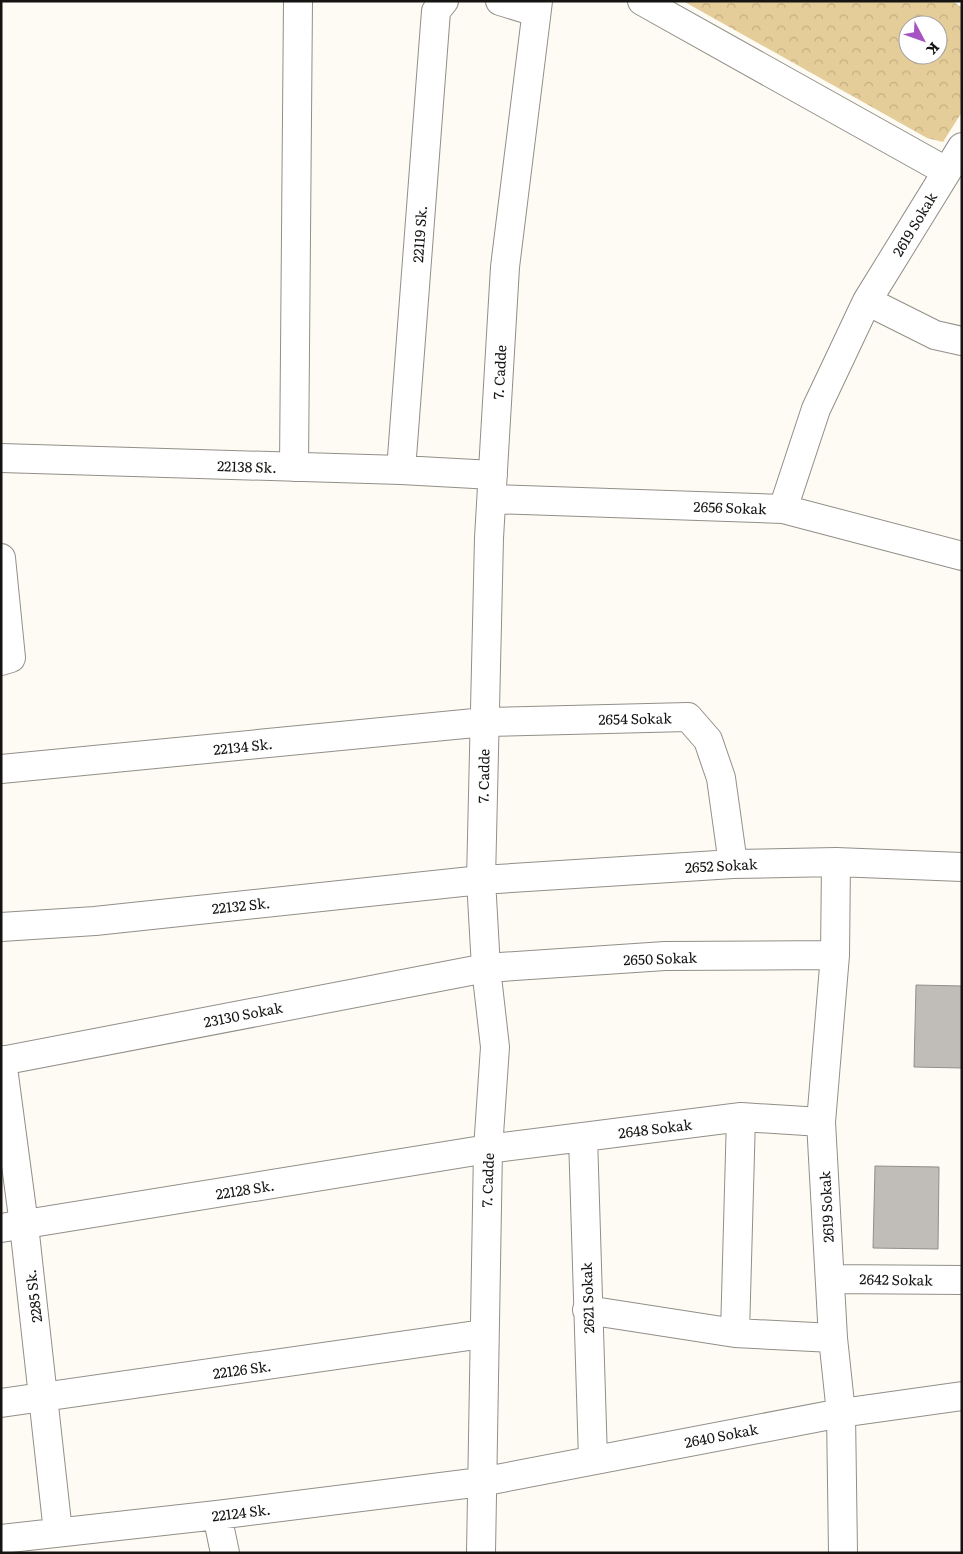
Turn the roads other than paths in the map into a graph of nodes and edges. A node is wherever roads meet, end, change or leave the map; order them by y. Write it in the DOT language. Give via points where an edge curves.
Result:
graph roads {
  1 [pos="298,1"];
  2 [pos="444,1"];
  3 [pos="500,1"];
  4 [pos="642,1"];
  5 [pos="537,7"];
  6 [pos="962,147"];
  7 [pos="946,171"];
  8 [pos="867,301"];
  9 [pos="962,341"];
  10 [pos="1,458"];
  11 [pos="294,467"];
  12 [pos="401,470"];
  13 [pos="492,487"];
  14 [pos="783,509"];
  15 [pos="962,556"];
  16 [pos="1,558"];
  17 [pos="1,661"];
  18 [pos="485,722"];
  19 [pos="1,769"];
  20 [pos="836,862"];
  21 [pos="733,864"];
  22 [pos="962,867"];
  23 [pos="481,880"];
  24 [pos="1,927"];
  25 [pos="835,955"];
  26 [pos="486,968"];
  27 [pos="2,1061"];
  28 [pos="741,1117"];
  29 [pos="821,1122"];
  30 [pos="583,1137"];
  31 [pos="488,1149"];
  32 [pos="13,1226"];
  33 [pos="831,1279"];
  34 [pos="962,1280"];
  35 [pos="587,1310"];
  36 [pos="483,1334"];
  37 [pos="734,1334"];
  38 [pos="833,1338"];
  39 [pos="962,1396"];
  40 [pos="44,1397"];
  41 [pos="1,1403"];
  42 [pos="841,1413"];
  43 [pos="593,1459"];
  44 [pos="481,1482"];
  45 [pos="217,1515"];
  46 [pos="58,1532"];
  47 [pos="1,1539"];
  48 [pos="225,1553"];
  49 [pos="480,1553"];
  50 [pos="843,1553"];
  1 -- 11 [label="street"];
  2 -- 12 [label="street, 22119 Sk." via="436,11"];
  3 -- 5 [label="street"];
  4 -- 7 [label="street"];
  5 -- 13 [label="street, 7. Cadde" via="505,267"];
  6 -- 7 [label="street, 2619 Sokak"];
  7 -- 8 [label="street, 2619 Sokak"];
  8 -- 9 [label="street" via="935,335"];
  8 -- 14 [label="street, 2619 Sokak" via="816,409"];
  10 -- 11 [label="street, 22138 Sk."];
  11 -- 12 [label="street, 22138 Sk."];
  12 -- 13 [label="street, 22138 Sk."];
  13 -- 14 [label="street, 2656 Sokak"];
  13 -- 18 [label="street, 7. Cadde"];
  14 -- 15 [label="street, 2656 Sokak"];
  16 -- 17 [label="street" via="11,658"];
  18 -- 19 [label="street, 22134 Sk."];
  18 -- 21 [label="street, 2654 Sokak" via="688,717 708,740 721,778"];
  18 -- 23 [label="street, 7. Cadde"];
  20 -- 21 [label="street, 2652 Sokak"];
  20 -- 22 [label="street, 2652 Sokak"];
  20 -- 25 [label="street, 2619 Sokak"];
  21 -- 23 [label="street, 2652 Sokak"];
  23 -- 24 [label="street, 22132 Sk." via="95,921"];
  23 -- 26 [label="street, 7. Cadde"];
  25 -- 26 [label="street, 2650 Sokak" via="665,956"];
  25 -- 29 [label="street, 2619 Sokak"];
  26 -- 27 [label="street, 23130 Sokak"];
  26 -- 31 [label="street, 7. Cadde" via="495,1047"];
  27 -- 32 [label="street, 2285 Sk."];
  28 -- 29 [label="street, 2648 Sokak"];
  28 -- 30 [label="street, 2648 Sokak"];
  28 -- 37 [label="street"];
  29 -- 33 [label="street, 2619 Sokak"];
  30 -- 31 [label="street, 2648 Sokak"];
  30 -- 35 [label="street, 2621 Sokak"];
  31 -- 32 [label="street, 22128 Sk."];
  31 -- 36 [label="street, 7. Cadde"];
  32 -- 40 [label="street, 2285 Sk."];
  33 -- 34 [label="street, 2642 Sokak"];
  33 -- 38 [label="street, 2619 Sokak"];
  35 -- 37 [label="street"];
  35 -- 43 [label="street, 2621 Sokak"];
  36 -- 40 [label="street, 22126 Sk."];
  36 -- 44 [label="street, 7. Cadde"];
  37 -- 38 [label="street"];
  38 -- 42 [label="street, 2619 Sokak"];
  39 -- 42 [label="street, 2640 Sokak"];
  40 -- 41 [label="street, 22126 Sk."];
  40 -- 46 [label="street, 2285 Sk."];
  42 -- 43 [label="street, 2640 Sokak"];
  42 -- 50 [label="street, 2619 Sokak"];
  43 -- 44 [label="street, 2640 Sokak"];
  44 -- 45 [label="street, 22124 Sk."];
  44 -- 49 [label="street, 7. Cadde"];
  45 -- 46 [label="street, 22124 Sk."];
  45 -- 48 [label="street"];
  46 -- 47 [label="street, 22124 Sk."];
}
